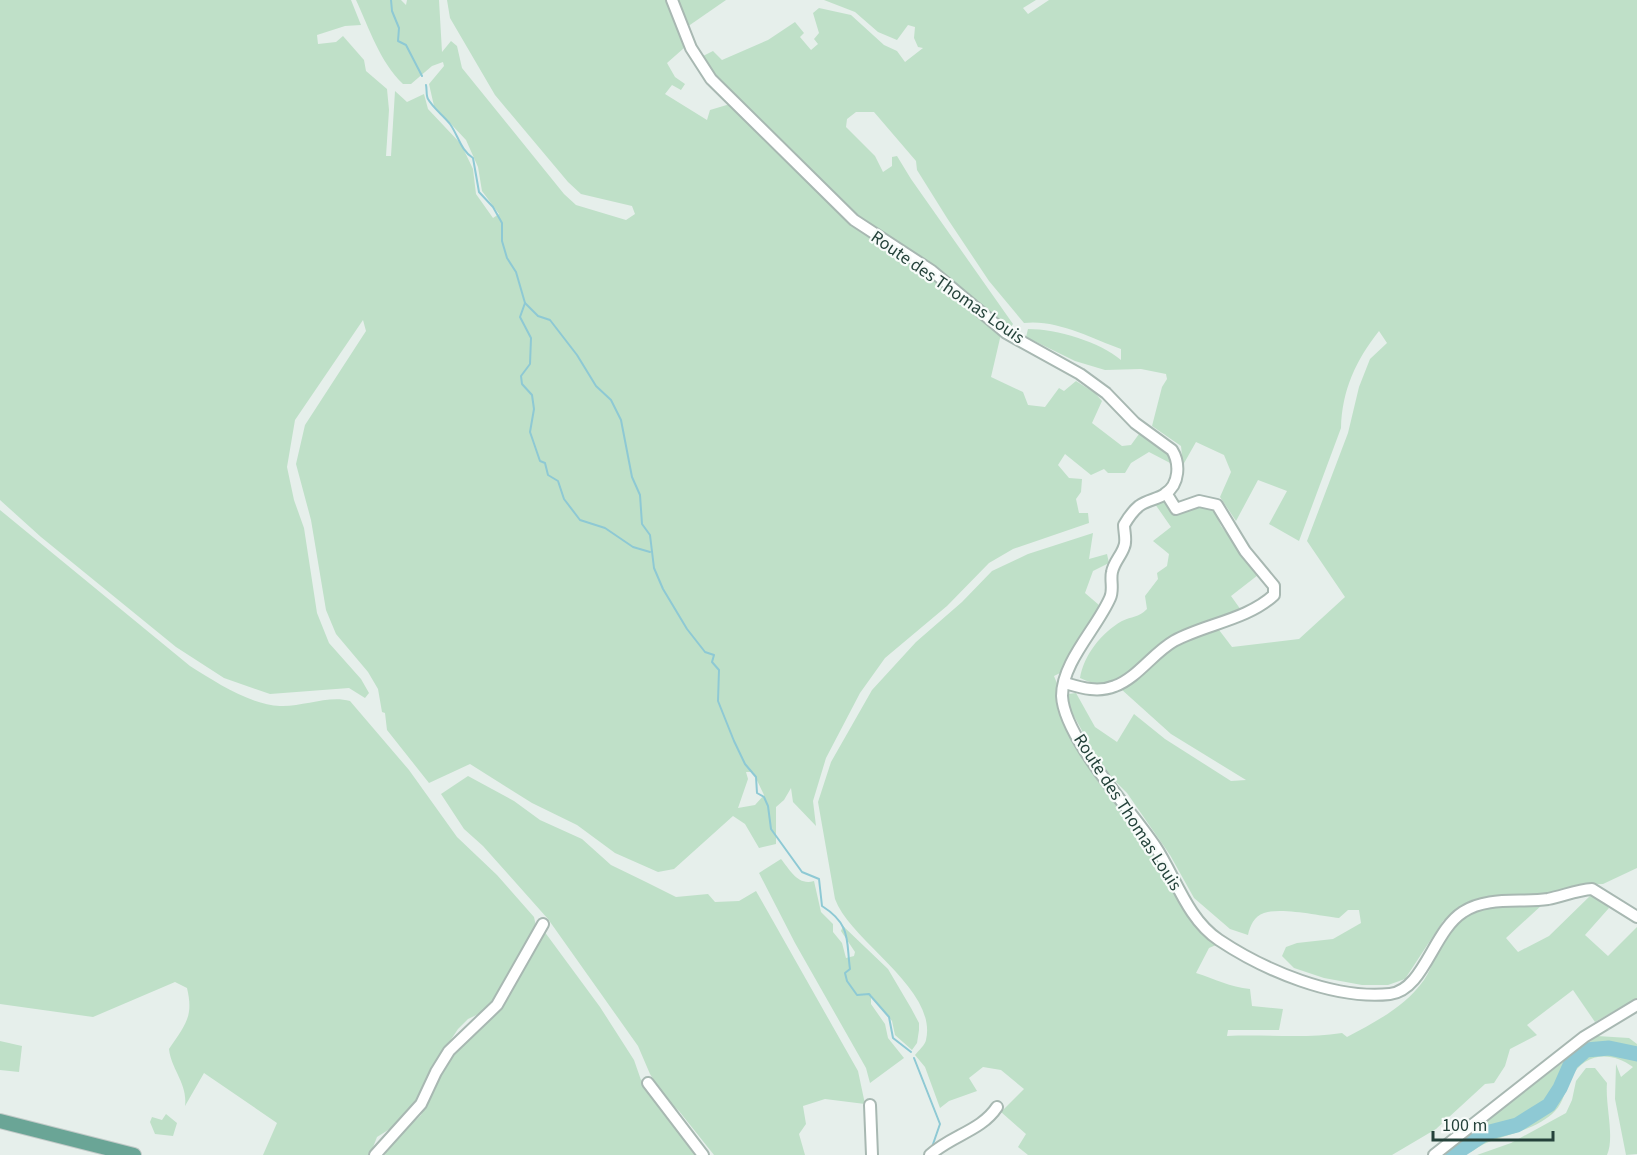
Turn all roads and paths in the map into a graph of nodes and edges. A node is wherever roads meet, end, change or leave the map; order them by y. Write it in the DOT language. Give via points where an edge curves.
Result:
graph roads {
  1 [pos="672,0"];
  2 [pos="1166,493"];
  3 [pos="1065,683"];
  4 [pos="1637,916"];
  5 [pos="543,924"];
  6 [pos="1637,1005"];
  7 [pos="648,1083"];
  8 [pos="870,1105"];
  9 [pos="997,1107"];
  10 [pos="0,1121"];
  11 [pos="933,1153"];
  12 [pos="134,1155"];
  13 [pos="375,1155"];
  14 [pos="703,1155"];
  15 [pos="872,1155"];
  16 [pos="1434,1155"];
  1 -- 2 [label="street, Route des Thomas Louis" via="691,48 711,79 854,220 932,272 1000,329 1080,374 1172,450 1178,472"];
  2 -- 3 [label="street, Route des Thomas Louis" via="1141,504 1124,525 1126,542 1113,568 1111,597 1075,657"];
  2 -- 3 [label="street" via="1176,509 1199,501 1217,505 1245,551 1274,586 1274,595 1246,613 1170,643 1115,686 1092,690"];
  3 -- 4 [label="street, Route des Thomas Louis" via="1063,702 1082,743 1155,845 1204,928 1218,940 1303,981 1359,993 1391,994 1408,988 1440,935 1453,919 1475,905 1592,889"];
  5 -- 13 [label="street" via="497,1005 450,1051 421,1104"];
  6 -- 16 [label="street" via="1577,1042"];
  7 -- 14 [label="street"];
  8 -- 15 [label="street"];
  9 -- 11 [label="street" via="983,1124"];
  10 -- 12 [label="main road"];
}
